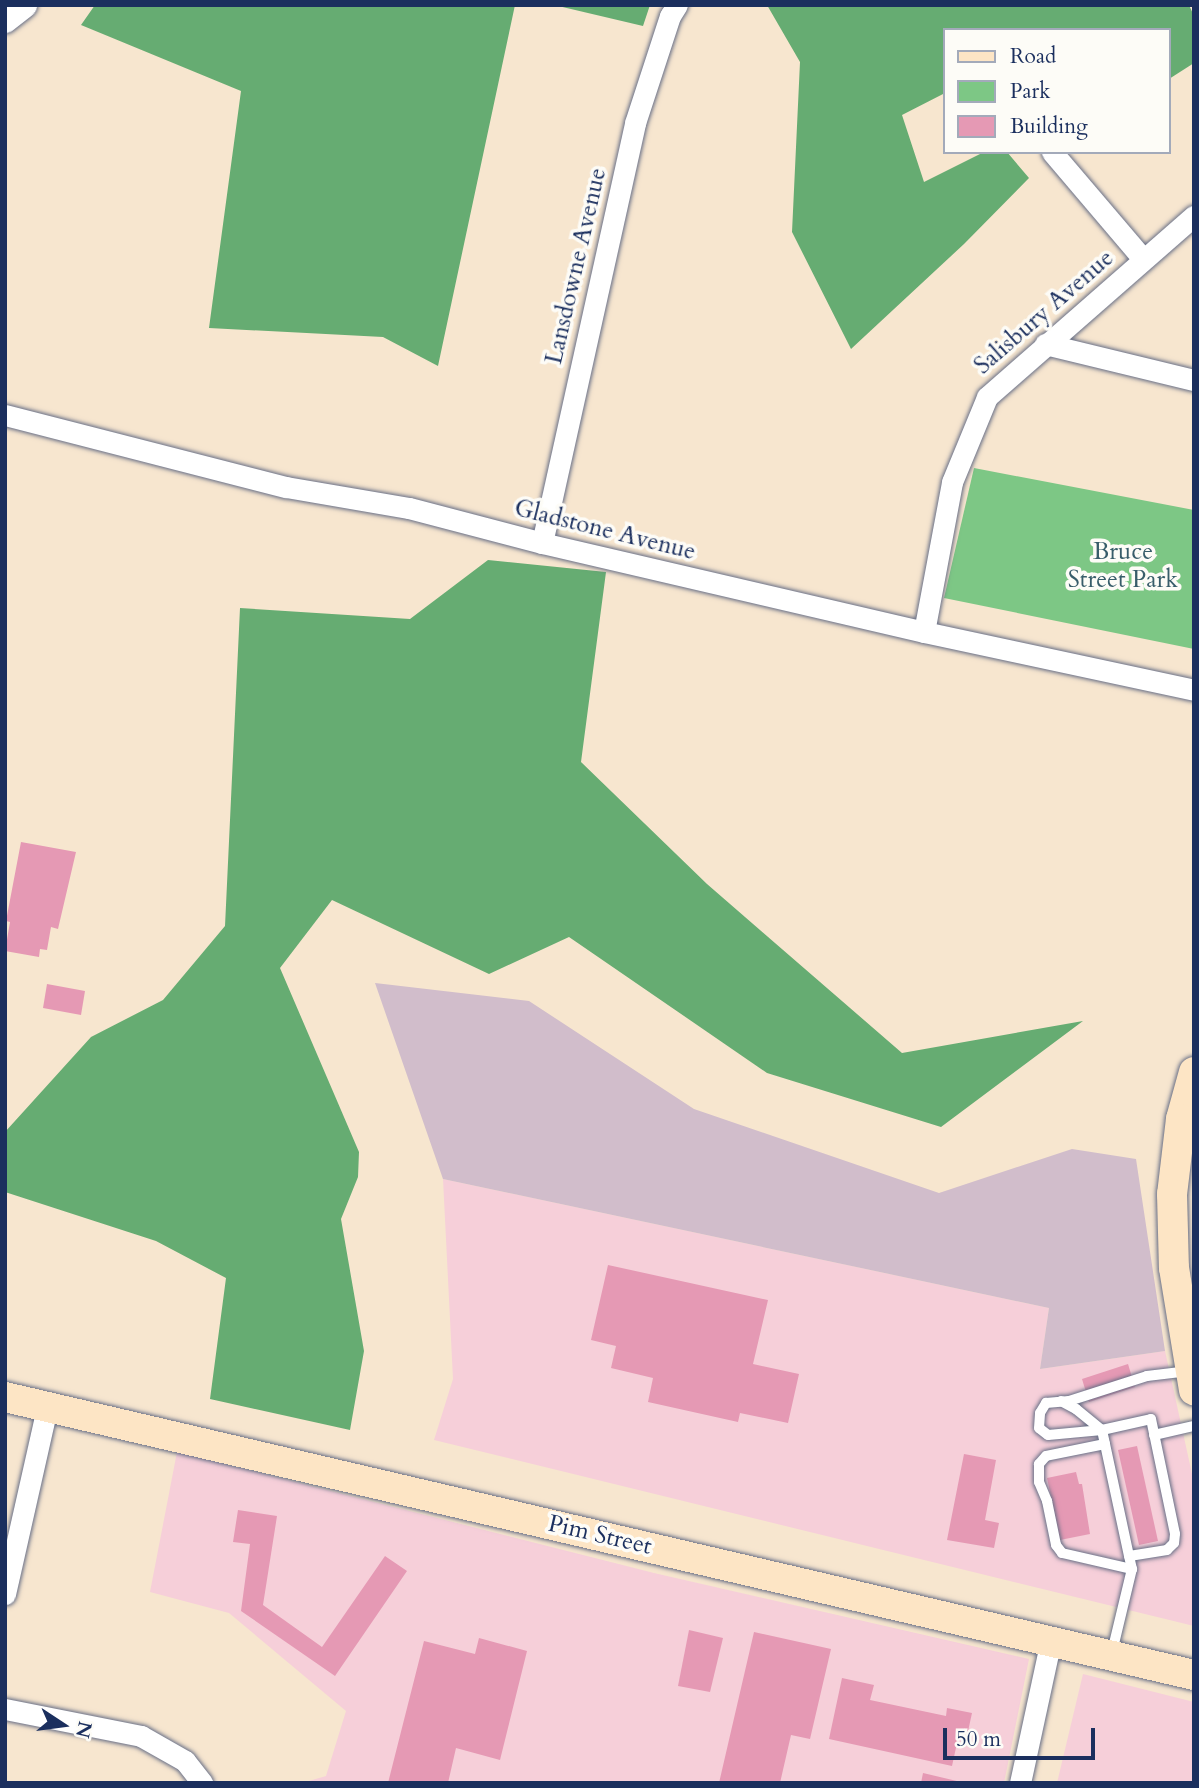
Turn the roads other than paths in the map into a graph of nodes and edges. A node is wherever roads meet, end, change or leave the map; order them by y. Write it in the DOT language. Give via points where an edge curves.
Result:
graph roads {
  1 [pos="24,5"];
  2 [pos="677,5"];
  3 [pos="5,20"];
  4 [pos="1054,154"];
  5 [pos="1194,216"];
  6 [pos="1143,259"];
  7 [pos="1045,344"];
  8 [pos="1194,380"];
  9 [pos="5,415"];
  10 [pos="542,543"];
  11 [pos="924,632"];
  12 [pos="1194,690"];
  13 [pos="1194,1072"];
  14 [pos="1191,1380"];
  15 [pos="5,1397"];
  16 [pos="1061,1401"];
  17 [pos="47,1407"];
  18 [pos="1194,1426"];
  19 [pos="1102,1430"];
  20 [pos="1154,1435"];
  21 [pos="1105,1444"];
  22 [pos="1129,1556"];
  23 [pos="1132,1569"];
  24 [pos="5,1594"];
  25 [pos="1051,1640"];
  26 [pos="1111,1655"];
  27 [pos="1194,1675"];
  28 [pos="5,1709"];
  29 [pos="202,1783"];
  30 [pos="1020,1783"];
  1 -- 3 [label="street"];
  2 -- 10 [label="street, Lansdowne Avenue" via="635,123"];
  4 -- 6 [label="street"];
  5 -- 6 [label="street, Salisbury Avenue"];
  6 -- 7 [label="street, Salisbury Avenue"];
  7 -- 8 [label="street"];
  7 -- 11 [label="street, Salisbury Avenue" via="987,397 952,482"];
  9 -- 10 [label="street, Gladstone Avenue" via="286,487 410,508"];
  10 -- 11 [label="street, Gladstone Avenue"];
  11 -- 12 [label="street, Gladstone Avenue"];
  13 -- 14 [label="main road" via="1181,1119 1172,1194 1174,1268"];
  14 -- 16 [label="lane" via="1147,1376"];
  15 -- 17 [label="main road, Pim Street"];
  16 -- 19 [label="lane"];
  16 -- 19 [label="lane" via="1042,1407 1038,1422 1042,1433 1056,1436"];
  17 -- 24 [label="street"];
  17 -- 25 [label="main road, Pim Street"];
  18 -- 20 [label="lane"];
  19 -- 20 [label="lane" via="1151,1419"];
  19 -- 21 [label="lane"];
  20 -- 22 [label="lane" via="1174,1543 1162,1552"];
  21 -- 22 [label="lane"];
  21 -- 23 [label="lane" via="1046,1456 1039,1464 1039,1482 1062,1553"];
  22 -- 23 [label="lane"];
  23 -- 26 [label="lane"];
  25 -- 26 [label="main road, Pim Street"];
  25 -- 30 [label="street"];
  26 -- 27 [label="main road, Pim Street"];
  28 -- 29 [label="street" via="141,1736 186,1761"];
}
